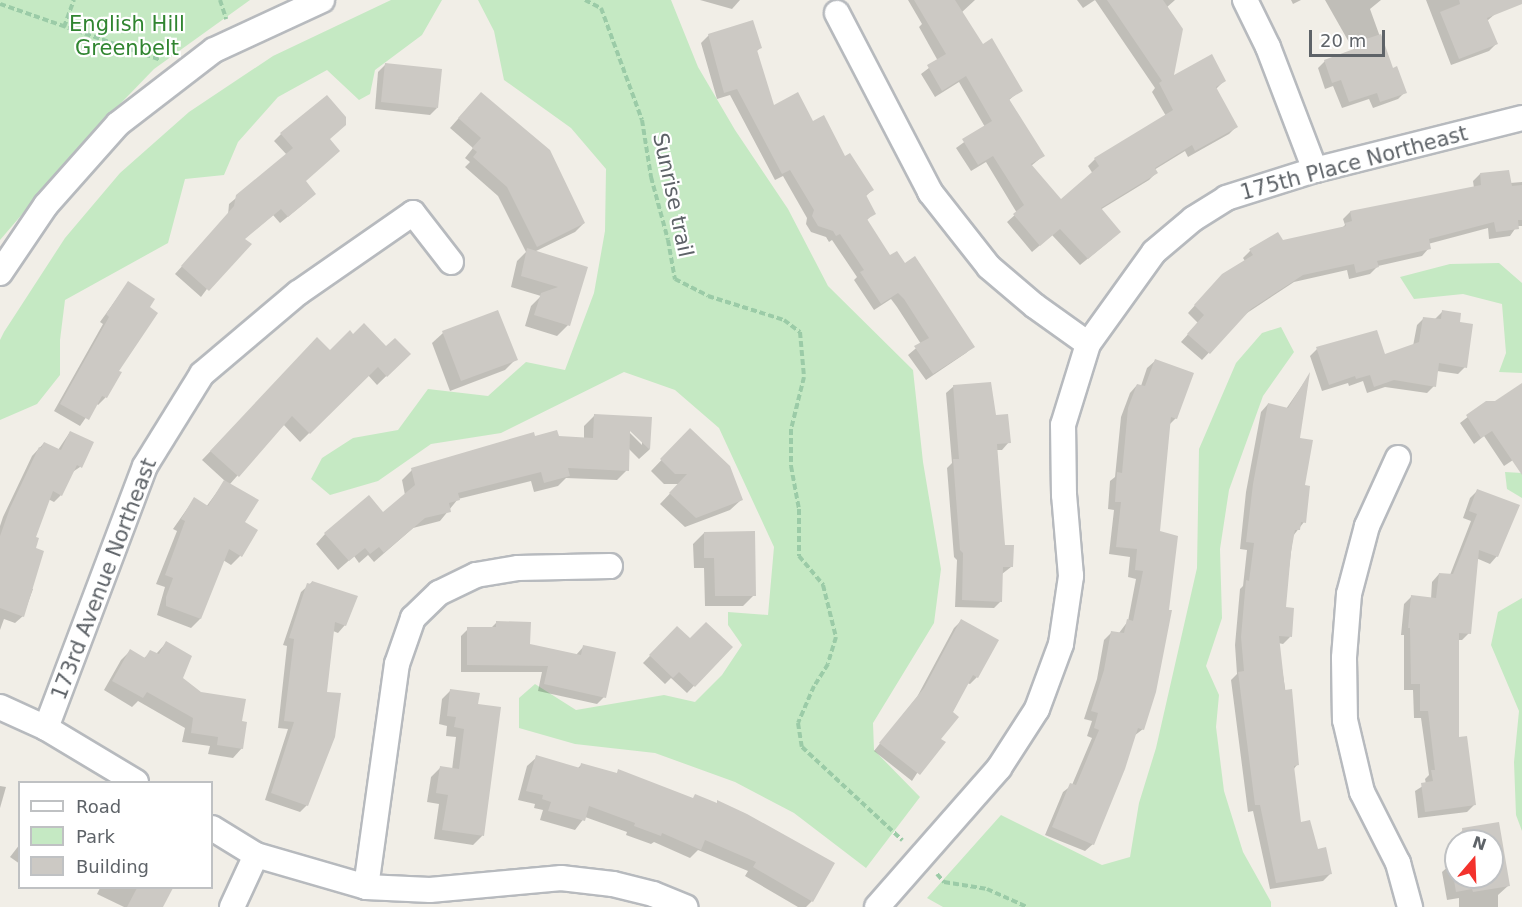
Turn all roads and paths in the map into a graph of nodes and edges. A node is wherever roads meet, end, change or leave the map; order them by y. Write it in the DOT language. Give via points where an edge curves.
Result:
graph roads {
  1 [pos="74,0"];
  2 [pos="322,0"];
  3 [pos="585,0"];
  4 [pos="1245,0"];
  5 [pos="0,4"];
  6 [pos="837,13"];
  7 [pos="64,27"];
  8 [pos="189,70"];
  9 [pos="1522,118"];
  10 [pos="1315,170"];
  11 [pos="451,262"];
  12 [pos="0,273"];
  13 [pos="1088,344"];
  14 [pos="1398,458"];
  15 [pos="610,566"];
  16 [pos="0,707"];
  17 [pos="46,728"];
  18 [pos="133,781"];
  19 [pos="213,829"];
  20 [pos="902,840"];
  21 [pos="256,855"];
  22 [pos="933,870"];
  23 [pos="366,887"];
  24 [pos="232,907"];
  25 [pos="685,907"];
  26 [pos="877,907"];
  27 [pos="1027,907"];
  28 [pos="1410,907"];
  1 -- 7 [label="path"];
  2 -- 8 [label="street" via="214,50"];
  3 -- 20 [label="path, Sunrise trail" via="601,8 642,120 675,279 708,296 784,320 800,332 804,377 791,429 799,556 823,585 836,638 828,664 798,723 802,747"];
  4 -- 10 [label="street" via="1268,47"];
  5 -- 7 [label="path"];
  6 -- 13 [label="street" via="930,192 988,267"];
  7 -- 8 [label="path"];
  8 -- 12 [label="street" via="118,124 46,205"];
  9 -- 10 [label="street, 175th Place Northeast"];
  10 -- 13 [label="street, 175th Place Northeast" via="1226,198 1193,219 1154,252"];
  11 -- 17 [label="street, 173rd Avenue Northeast" via="412,213 298,292 202,374 145,465"];
  13 -- 26 [label="street, 175th Place Northeast" via="1063,425 1071,576 1061,644 1037,710 999,768"];
  14 -- 28 [label="street" via="1367,526 1349,594 1345,720 1362,792 1398,863"];
  15 -- 23 [label="street" via="518,568 476,574 439,593 413,618 397,664"];
  16 -- 17 [label="street"];
  17 -- 18 [label="street"];
  19 -- 21 [label="street"];
  21 -- 23 [label="street"];
  21 -- 24 [label="street"];
  22 -- 27 [label="path" via="944,882 987,889"];
  23 -- 25 [label="street" via="430,890 561,878 613,884"];
}
